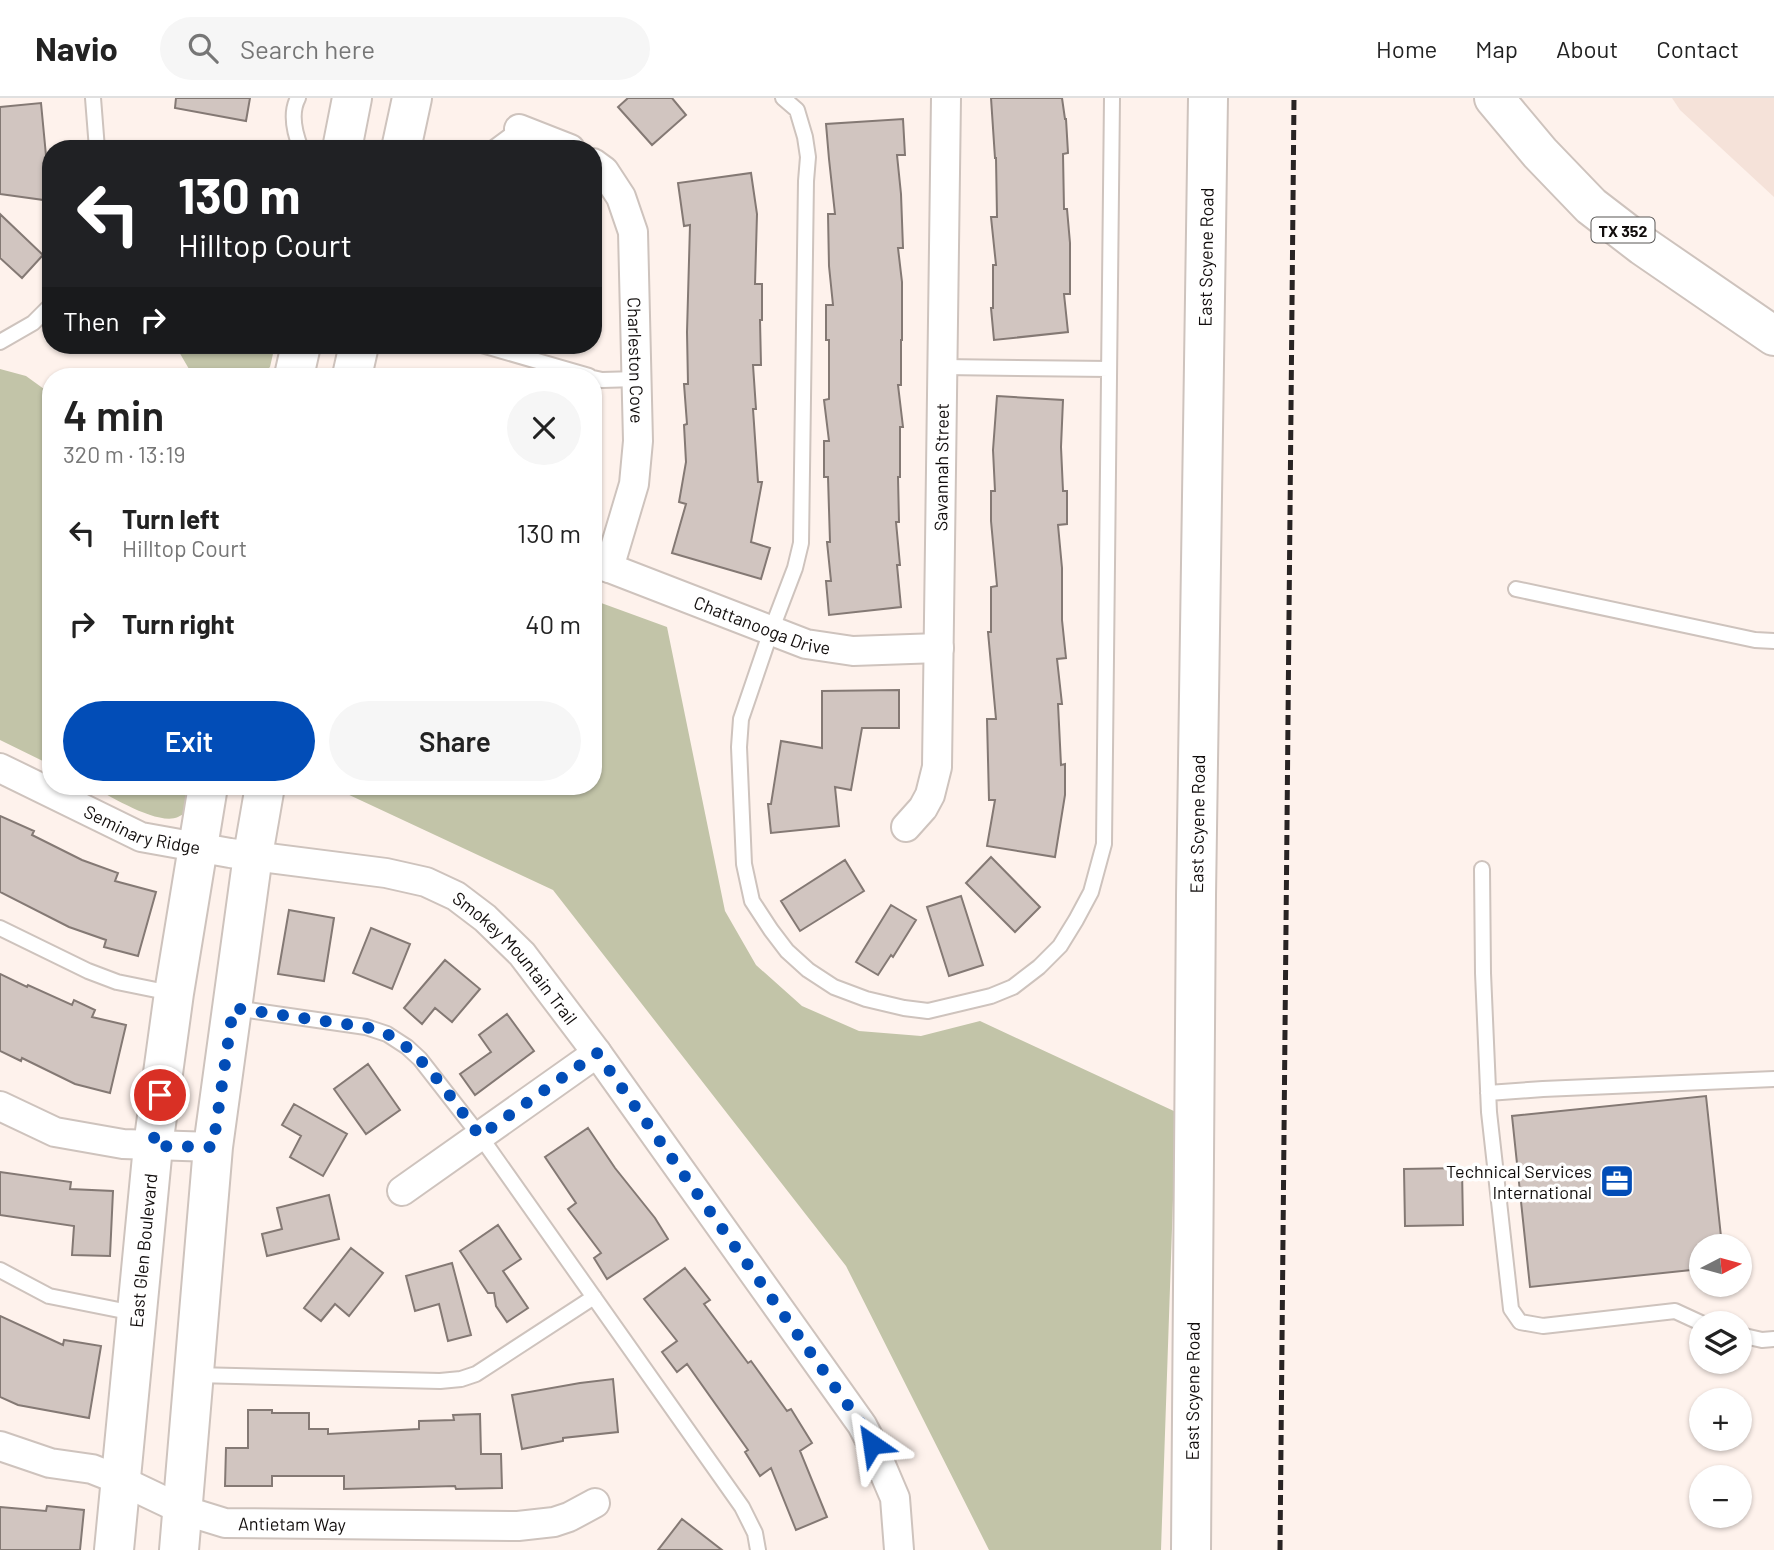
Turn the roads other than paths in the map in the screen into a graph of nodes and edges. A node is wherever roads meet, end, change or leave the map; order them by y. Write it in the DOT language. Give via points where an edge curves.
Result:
graph roads {
  1 [pos="93,98"];
  2 [pos="298,98"];
  3 [pos="352,98"];
  4 [pos="412,98"];
  5 [pos="783,98"];
  6 [pos="946,98"];
  7 [pos="1112,98"];
  8 [pos="1208,98"];
  9 [pos="1494,98"];
  10 [pos="519,129"];
  11 [pos="96,140"];
  12 [pos="297,140"];
  13 [pos="344,140"];
  14 [pos="403,140"];
  15 [pos="504,140"];
  16 [pos="547,140"];
  17 [pos="602,170"];
  18 [pos="42,314"];
  19 [pos="1774,336"];
  20 [pos="0,342"];
  21 [pos="513,354"];
  22 [pos="943,367"];
  23 [pos="560,368"];
  24 [pos="1109,369"];
  25 [pos="637,379"];
  26 [pos="602,380"];
  27 [pos="602,563"];
  28 [pos="602,565"];
  29 [pos="1516,589"];
  30 [pos="771,631"];
  31 [pos="1774,641"];
  32 [pos="939,649"];
  33 [pos="0,768"];
  34 [pos="42,789"];
  35 [pos="55,795"];
  36 [pos="206,795"];
  37 [pos="263,795"];
  38 [pos="906,827"];
  39 [pos="197,846"];
  40 [pos="253,855"];
  41 [pos="1482,869"];
  42 [pos="0,928"];
  43 [pos="174,993"];
  44 [pos="233,1008"];
  45 [pos="597,1053"];
  46 [pos="1774,1079"];
  47 [pos="1488,1093"];
  48 [pos="0,1106"];
  49 [pos="480,1136"];
  50 [pos="153,1146"];
  51 [pos="213,1147"];
  52 [pos="402,1191"];
  53 [pos="0,1270"];
  54 [pos="594,1297"];
  55 [pos="136,1313"];
  56 [pos="1689,1317"];
  57 [pos="1752,1338"];
  58 [pos="1774,1339"];
  59 [pos="194,1375"];
  60 [pos="0,1446"];
  61 [pos="120,1480"];
  62 [pos="595,1503"];
  63 [pos="183,1510"];
  64 [pos="114,1550"];
  65 [pos="179,1550"];
  66 [pos="758,1550"];
  67 [pos="899,1550"];
  68 [pos="1191,1550"];
  1 -- 11 [label="lane"];
  2 -- 12 [label="lane"];
  3 -- 13 [label="main road"];
  4 -- 14 [label="main road"];
  5 -- 30 [label="lane" via="797,110 808,157 801,543"];
  6 -- 22 [label="street, Savannah Street"];
  7 -- 24 [label="lane"];
  8 -- 68 [label="main road, East Scyene Road"];
  9 -- 19 [label="main road, TX 352" via="1591,206"];
  10 -- 15 [label="lane"];
  10 -- 16 [label="street"];
  17 -- 25 [label="street, Charleston Cove" via="621,197 633,232"];
  18 -- 20 [label="lane"];
  21 -- 23 [label="lane"];
  22 -- 24 [label="lane"];
  22 -- 32 [label="street, Savannah Street"];
  24 -- 30 [label="lane" via="1104,844 1091,892 1059,946 1013,987 928,1011 904,1008 834,987 807,970 771,930 752,901 744,864 739,747 741,719"];
  25 -- 26 [label="lane"];
  25 -- 27 [label="street, Charleston Cove" via="634,484"];
  28 -- 30 [label="street, Chattanooga Drive"];
  29 -- 31 [label="lane"];
  30 -- 32 [label="street, Chattanooga Drive" via="806,644 853,651"];
  32 -- 38 [label="street, Savannah Street" via="937,767 930,795"];
  33 -- 34 [label="street, Seminary Ridge"];
  35 -- 39 [label="street, Seminary Ridge" via="141,837"];
  36 -- 39 [label="main road, East Glen Boulevard"];
  37 -- 40 [label="main road"];
  39 -- 40 [label="street, Seminary Ridge"];
  39 -- 43 [label="main road, East Glen Boulevard"];
  40 -- 44 [label="main road"];
  40 -- 45 [label="street, Smokey Mountain Trail" via="386,873 456,896 522,954"];
  41 -- 47 [label="lane"];
  42 -- 43 [label="lane" via="117,982"];
  43 -- 50 [label="main road, East Glen Boulevard"];
  44 -- 49 [label="lane" via="387,1034 420,1059"];
  44 -- 51 [label="main road"];
  45 -- 49 [label="street"];
  45 -- 67 [label="street, Smokey Mountain Trail" via="862,1425 895,1498"];
  46 -- 47 [label="lane"];
  47 -- 56 [label="lane" via="1511,1309 1520,1322 1543,1326 1675,1311"];
  48 -- 50 [label="street" via="55,1132"];
  49 -- 52 [label="street"];
  49 -- 54 [label="lane"];
  50 -- 51 [label="street"];
  50 -- 55 [label="main road, East Glen Boulevard"];
  51 -- 59 [label="main road"];
  53 -- 55 [label="lane" via="49,1296"];
  54 -- 59 [label="lane" via="476,1374 461,1379"];
  54 -- 66 [label="lane" via="742,1507"];
  55 -- 61 [label="main road, East Glen Boulevard"];
  57 -- 58 [label="lane"];
  59 -- 63 [label="main road"];
  60 -- 61 [label="street, Antietam Way"];
  61 -- 63 [label="street, Antietam Way"];
  61 -- 64 [label="main road, East Glen Boulevard"];
  62 -- 63 [label="street, Antietam Way" via="554,1522 518,1526 225,1523"];
  63 -- 65 [label="main road"];
}
